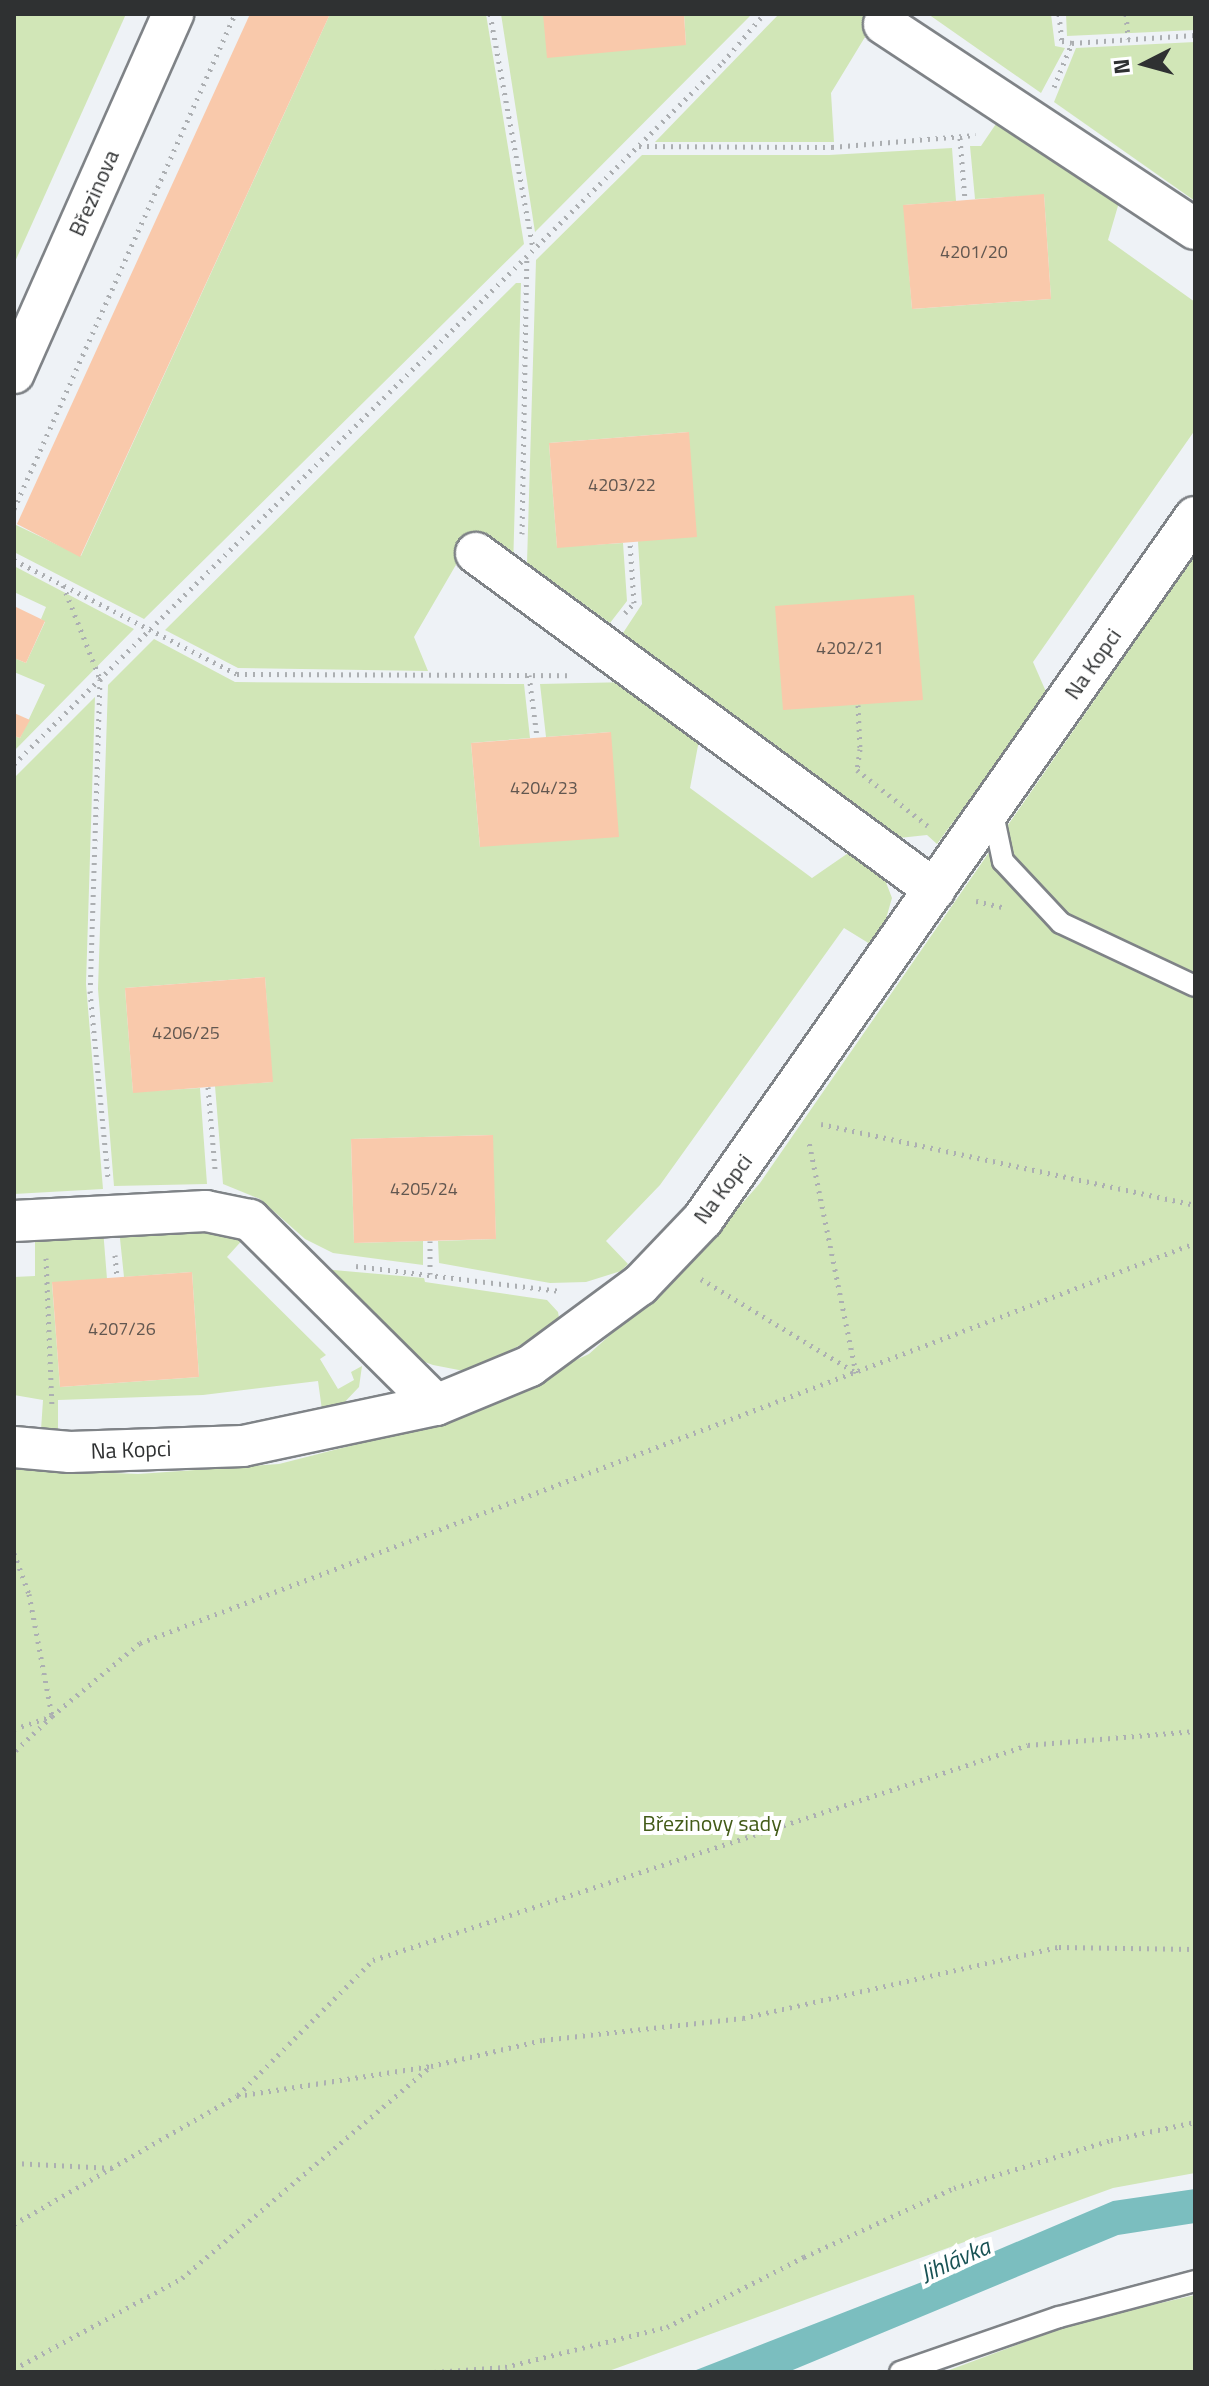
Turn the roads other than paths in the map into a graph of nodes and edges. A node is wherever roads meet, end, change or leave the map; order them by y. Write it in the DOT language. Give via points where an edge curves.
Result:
graph roads {
  1 [pos="173,14"];
  2 [pos="884,24"];
  3 [pos="1195,229"];
  4 [pos="14,373"];
  5 [pos="1195,517"];
  6 [pos="476,553"];
  7 [pos="992,809"];
  8 [pos="935,890"];
  9 [pos="1195,986"];
  10 [pos="14,1221"];
  11 [pos="436,1405"];
  12 [pos="32,1449"];
  13 [pos="1195,2281"];
  14 [pos="900,2372"];
  1 -- 4 [label="street, Březinova"];
  2 -- 3 [label="street"];
  5 -- 7 [label="street, Na Kopci"];
  6 -- 8 [label="street"];
  7 -- 8 [label="street, Na Kopci"];
  7 -- 9 [label="lane" via="1003,861 1061,923"];
  8 -- 11 [label="street, Na Kopci" via="791,1118 666,1258 530,1366"];
  10 -- 11 [label="street" via="109,1241 218,1212 250,1220"];
  11 -- 12 [label="street, Na Kopci" via="243,1446"];
  13 -- 14 [label="lane" via="1059,2317"];
}
